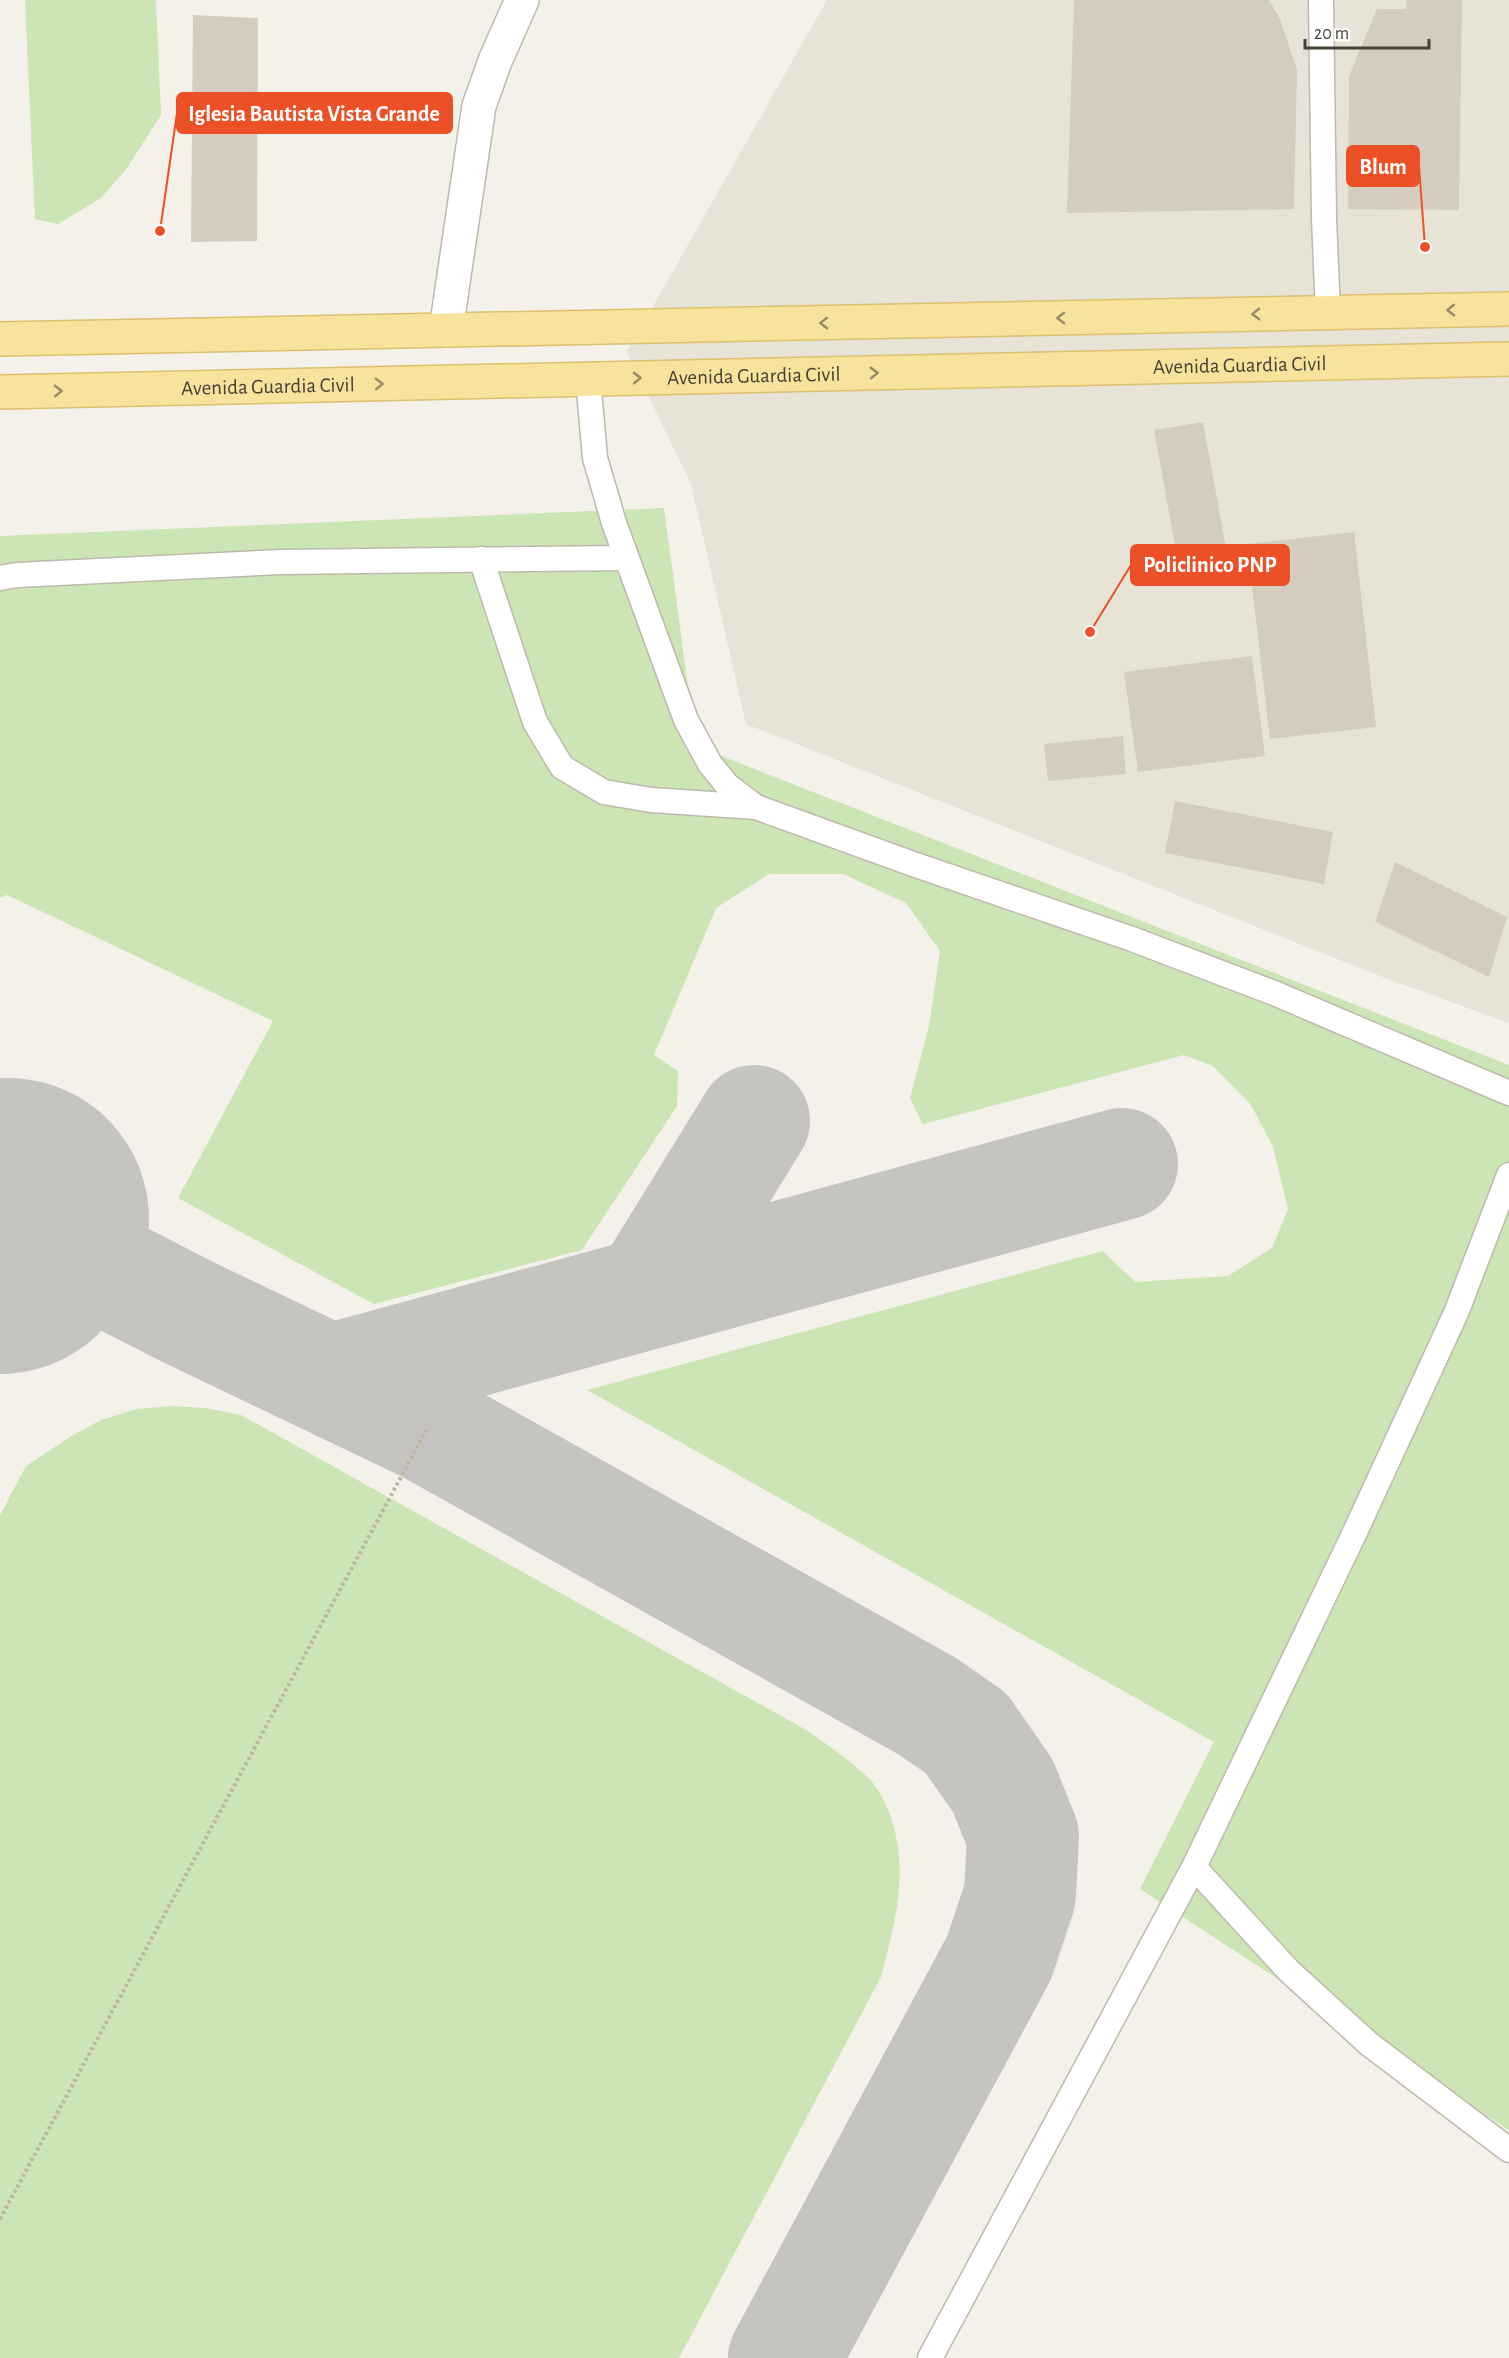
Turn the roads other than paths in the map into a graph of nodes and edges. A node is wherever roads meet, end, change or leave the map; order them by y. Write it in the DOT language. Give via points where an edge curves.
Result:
graph roads {
  1 [pos="522,0"];
  2 [pos="1321,0"];
  3 [pos="1509,309"];
  4 [pos="1328,313"];
  5 [pos="950,320"];
  6 [pos="446,330"];
  7 [pos="11,339"];
  8 [pos="1509,359"];
  9 [pos="954,372"];
  10 [pos="588,379"];
  11 [pos="11,392"];
  12 [pos="626,558"];
  13 [pos="481,559"];
  14 [pos="0,578"];
  15 [pos="756,807"];
  16 [pos="1509,1093"];
  17 [pos="1509,1175"];
  18 [pos="1194,1867"];
  19 [pos="1509,2150"];
  20 [pos="930,2358"];
  1 -- 6 [label="street" via="479,106"];
  2 -- 4 [label="lane"];
  3 -- 4 [label="main road, one-way"];
  4 -- 5 [label="main road, one-way"];
  5 -- 6 [label="main road, one-way"];
  5 -- 9 [label="main road"];
  6 -- 7 [label="main road"];
  7 -- 11 [label="main road"];
  8 -- 9 [label="main road, Avenida Guardia Civil"];
  10 -- 9 [label="main road, Avenida Guardia Civil, one-way"];
  11 -- 10 [label="main road, Avenida Guardia Civil, one-way"];
  10 -- 12 [label="lane" via="595,458"];
  12 -- 13 [label="lane"];
  12 -- 15 [label="lane" via="686,720 710,764 727,785"];
  13 -- 14 [label="lane" via="281,562 17,574"];
  13 -- 15 [label="lane" via="536,722 562,767 604,792 651,800"];
  15 -- 16 [label="lane" via="1132,939 1274,993"];
  17 -- 18 [label="lane" via="1456,1312"];
  18 -- 19 [label="lane" via="1289,1971 1369,2044"];
  18 -- 20 [label="lane"];
}
